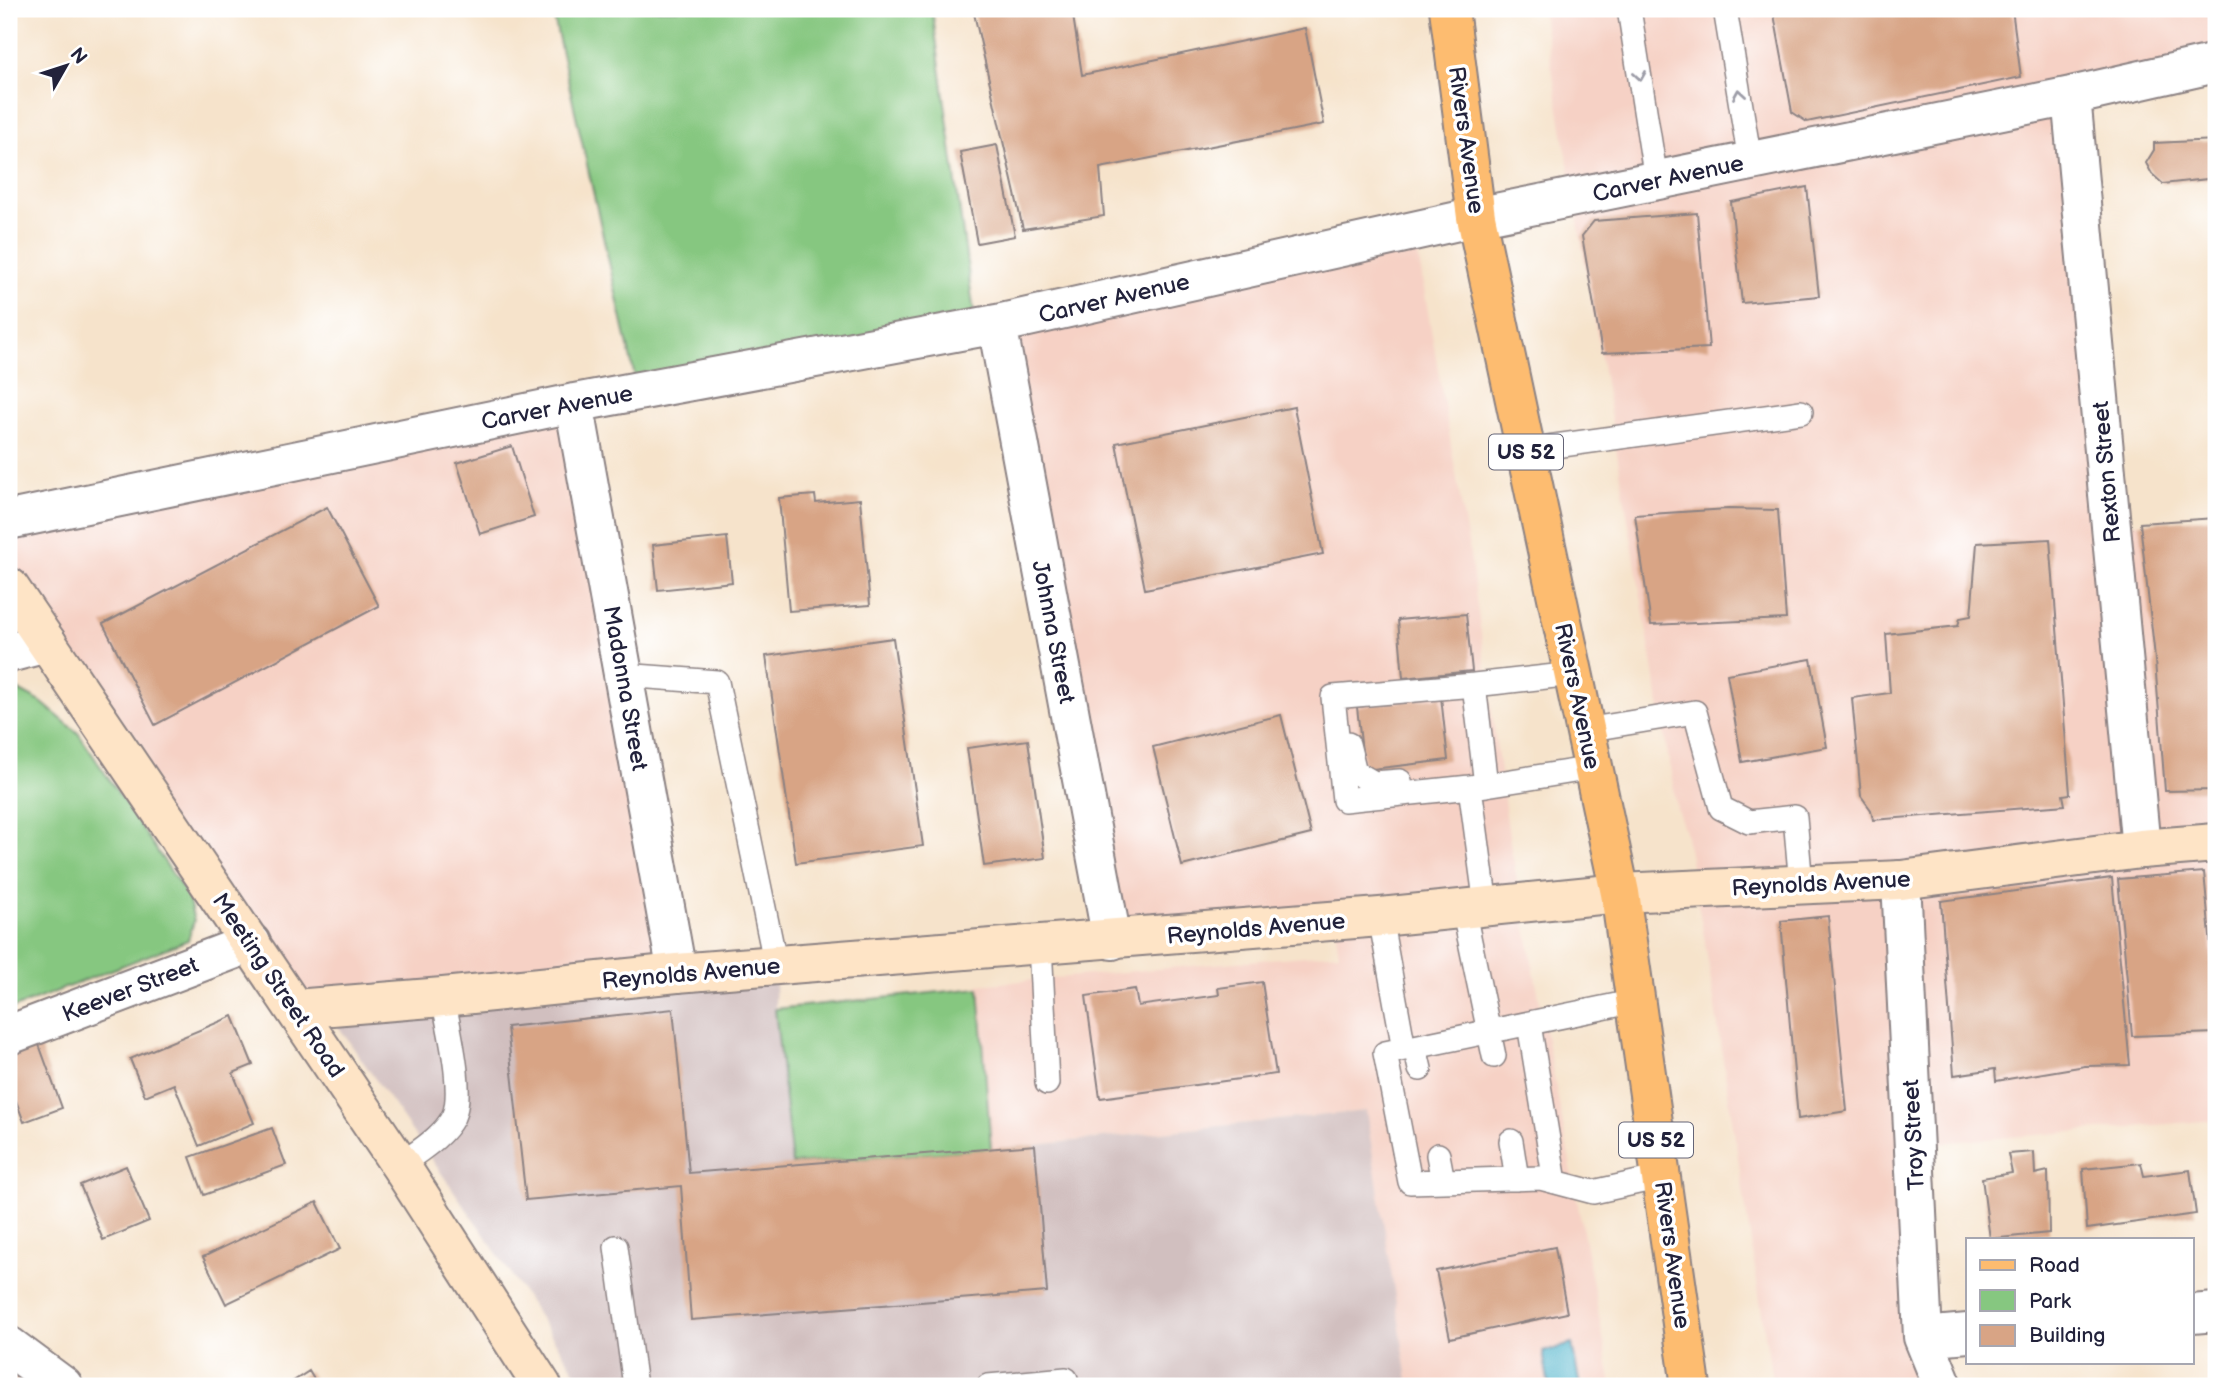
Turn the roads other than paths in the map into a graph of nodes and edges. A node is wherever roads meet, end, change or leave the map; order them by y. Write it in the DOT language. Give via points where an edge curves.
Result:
graph roads {
  1 [pos="1449,9"];
  2 [pos="1629,9"];
  3 [pos="1725,9"];
  4 [pos="2216,63"];
  5 [pos="2071,96"];
  6 [pos="1750,161"];
  7 [pos="1657,180"];
  8 [pos="1476,217"];
  9 [pos="997,324"];
  10 [pos="574,403"];
  11 [pos="1801,412"];
  12 [pos="1526,450"];
  13 [pos="9,520"];
  14 [pos="9,587"];
  15 [pos="47,643"];
  16 [pos="9,653"];
  17 [pos="1573,674"];
  18 [pos="623,675"];
  19 [pos="1474,685"];
  20 [pos="1585,730"];
  21 [pos="1594,768"];
  22 [pos="1470,786"];
  23 [pos="2216,843"];
  24 [pos="2141,849"];
  25 [pos="1901,880"];
  26 [pos="1801,885"];
  27 [pos="1620,893"];
  28 [pos="1474,907"];
  29 [pos="1380,918"];
  30 [pos="1112,940"];
  31 [pos="251,943"];
  32 [pos="1040,945"];
  33 [pos="776,966"];
  34 [pos="677,973"];
  35 [pos="443,997"];
  36 [pos="1636,1000"];
  37 [pos="295,1009"];
  38 [pos="1529,1024"];
  39 [pos="1490,1032"];
  40 [pos="9,1035"];
  41 [pos="1413,1055"];
  42 [pos="1494,1056"];
  43 [pos="1047,1083"];
  44 [pos="1511,1140"];
  45 [pos="1438,1155"];
  46 [pos="400,1165"];
  47 [pos="1661,1177"];
  48 [pos="1517,1179"];
  49 [pos="1443,1181"];
  50 [pos="1555,1182"];
  51 [pos="615,1247"];
  52 [pos="2216,1312"];
  53 [pos="2194,1314"];
  54 [pos="1966,1333"];
  55 [pos="1923,1337"];
  56 [pos="9,1346"];
  57 [pos="1066,1379"];
  58 [pos="62,1386"];
  59 [pos="542,1386"];
  60 [pos="635,1386"];
  61 [pos="988,1386"];
  62 [pos="1691,1386"];
  63 [pos="1943,1386"];
  1 -- 8 [label="main road, Rivers Avenue / US 52"];
  2 -- 7 [label="lane, one-way"];
  6 -- 3 [label="lane, one-way"];
  4 -- 5 [label="street, Carver Avenue"];
  5 -- 6 [label="street, Carver Avenue"];
  5 -- 24 [label="street, Rexton Street"];
  6 -- 7 [label="street, Carver Avenue"];
  7 -- 8 [label="street, Carver Avenue"];
  8 -- 9 [label="street, Carver Avenue"];
  8 -- 12 [label="main road, Rivers Avenue / US 52"];
  9 -- 10 [label="street, Carver Avenue"];
  9 -- 30 [label="street, Johnna Street"];
  10 -- 13 [label="street, Carver Avenue"];
  10 -- 18 [label="street, Madonna Street"];
  11 -- 12 [label="lane"];
  12 -- 17 [label="main road, Rivers Avenue / US 52"];
  14 -- 15 [label="street, Meeting Street Road"];
  15 -- 16 [label="street"];
  15 -- 31 [label="street, Meeting Street Road"];
  17 -- 19 [label="lane"];
  17 -- 20 [label="main road, Rivers Avenue / US 52"];
  18 -- 33 [label="lane" via="717,682"];
  18 -- 34 [label="street, Madonna Street"];
  19 -- 22 [label="lane"];
  19 -- 22 [label="lane" via="1333,697 1344,800"];
  20 -- 21 [label="main road, Rivers Avenue / US 52"];
  20 -- 26 [label="lane" via="1695,712 1721,808 1749,822 1795,817"];
  21 -- 22 [label="lane"];
  21 -- 27 [label="main road, Rivers Avenue / US 52"];
  22 -- 28 [label="lane"];
  23 -- 24 [label="street, Reynolds Avenue"];
  24 -- 25 [label="street, Reynolds Avenue"];
  25 -- 26 [label="street, Reynolds Avenue"];
  25 -- 55 [label="street, Troy Street"];
  26 -- 27 [label="street, Reynolds Avenue"];
  27 -- 28 [label="street, Reynolds Avenue"];
  27 -- 36 [label="main road, Rivers Avenue / US 52"];
  28 -- 29 [label="street, Reynolds Avenue"];
  28 -- 39 [label="lane"];
  29 -- 30 [label="street, Reynolds Avenue"];
  29 -- 41 [label="lane"];
  30 -- 32 [label="street, Reynolds Avenue"];
  31 -- 37 [label="street, Meeting Street Road"];
  31 -- 40 [label="street, Keever Street"];
  32 -- 33 [label="street, Reynolds Avenue"];
  32 -- 43 [label="lane"];
  33 -- 34 [label="street, Reynolds Avenue"];
  34 -- 35 [label="street, Reynolds Avenue"];
  35 -- 37 [label="street, Reynolds Avenue"];
  35 -- 46 [label="lane" via="458,1090 453,1117"];
  36 -- 38 [label="lane"];
  36 -- 47 [label="main road, Rivers Avenue / US 52"];
  37 -- 46 [label="street, Meeting Street Road"];
  38 -- 39 [label="lane"];
  38 -- 50 [label="lane"];
  39 -- 41 [label="lane"];
  39 -- 42 [label="lane"];
  41 -- 49 [label="lane" via="1385,1053 1410,1182"];
  44 -- 48 [label="lane"];
  45 -- 49 [label="lane"];
  46 -- 59 [label="street, Meeting Street Road"];
  47 -- 50 [label="lane" via="1593,1192"];
  47 -- 62 [label="main road, Rivers Avenue / US 52"];
  48 -- 49 [label="lane"];
  48 -- 50 [label="lane"];
  51 -- 60 [label="lane"];
  52 -- 53 [label="street"];
  54 -- 55 [label="street"];
  55 -- 63 [label="street, Troy Street"];
  56 -- 58 [label="street"];
  57 -- 61 [label="lane"];
}
